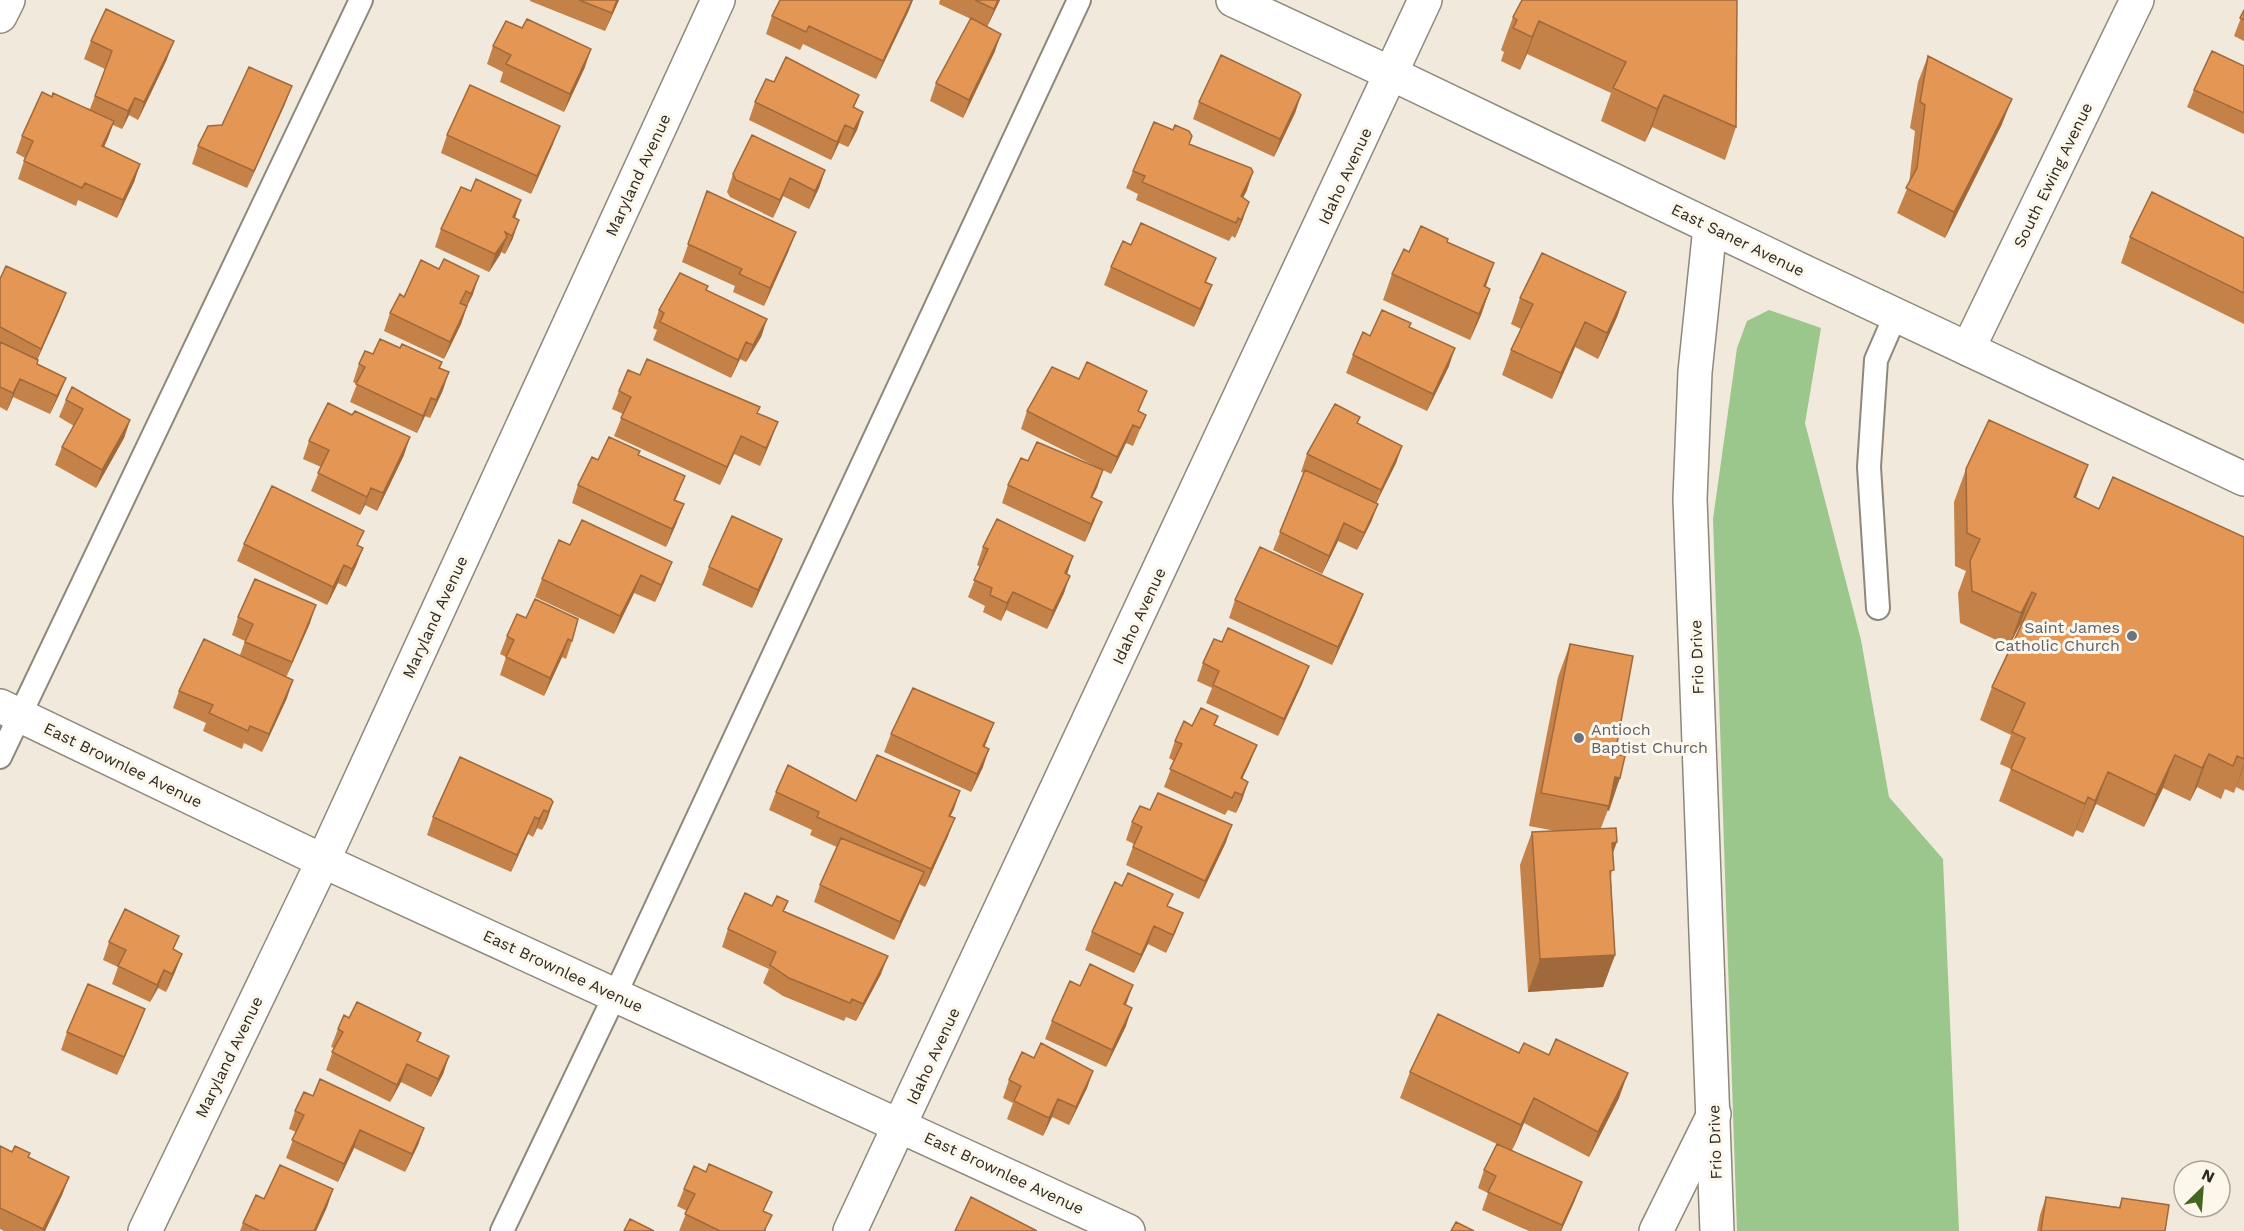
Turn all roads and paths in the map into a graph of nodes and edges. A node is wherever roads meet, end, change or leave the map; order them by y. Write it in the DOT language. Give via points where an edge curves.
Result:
graph roads {
  1 [pos="8,0"];
  2 [pos="361,0"];
  3 [pos="718,0"];
  4 [pos="1079,0"];
  5 [pos="1233,0"];
  6 [pos="1425,0"];
  7 [pos="2137,0"];
  8 [pos="0,16"];
  9 [pos="1392,74"];
  10 [pos="1710,227"];
  11 [pos="1896,314"];
  12 [pos="1968,349"];
  13 [pos="2244,479"];
  14 [pos="1878,608"];
  15 [pos="10,711"];
  16 [pos="0,757"];
  17 [pos="323,861"];
  18 [pos="615,995"];
  19 [pos="1714,1114"];
  20 [pos="900,1125"];
  21 [pos="145,1231"];
  22 [pos="502,1231"];
  23 [pos="850,1231"];
  24 [pos="1128,1231"];
  25 [pos="1656,1231"];
  26 [pos="1717,1231"];
  1 -- 8 [label="street"];
  2 -- 15 [label="lane"];
  3 -- 17 [label="street, Maryland Avenue"];
  4 -- 18 [label="lane"];
  5 -- 9 [label="street, East Saner Avenue"];
  6 -- 9 [label="street, Idaho Avenue"];
  7 -- 12 [label="street, South Ewing Avenue"];
  9 -- 10 [label="street, East Saner Avenue"];
  9 -- 20 [label="street, Idaho Avenue"];
  10 -- 11 [label="street, East Saner Avenue"];
  10 -- 19 [label="street, Frio Drive" via="1695,372 1690,499"];
  11 -- 12 [label="street, East Saner Avenue"];
  11 -- 14 [label="lane" via="1876,360 1869,467"];
  12 -- 13 [label="street, East Saner Avenue"];
  15 -- 16 [label="lane"];
  15 -- 17 [label="street, East Brownlee Avenue"];
  17 -- 18 [label="street, East Brownlee Avenue"];
  17 -- 21 [label="street, Maryland Avenue"];
  18 -- 20 [label="street, East Brownlee Avenue"];
  18 -- 22 [label="lane"];
  19 -- 25 [label="street"];
  19 -- 26 [label="street, Frio Drive"];
  20 -- 23 [label="street, Idaho Avenue"];
  20 -- 24 [label="street, East Brownlee Avenue"];
}
